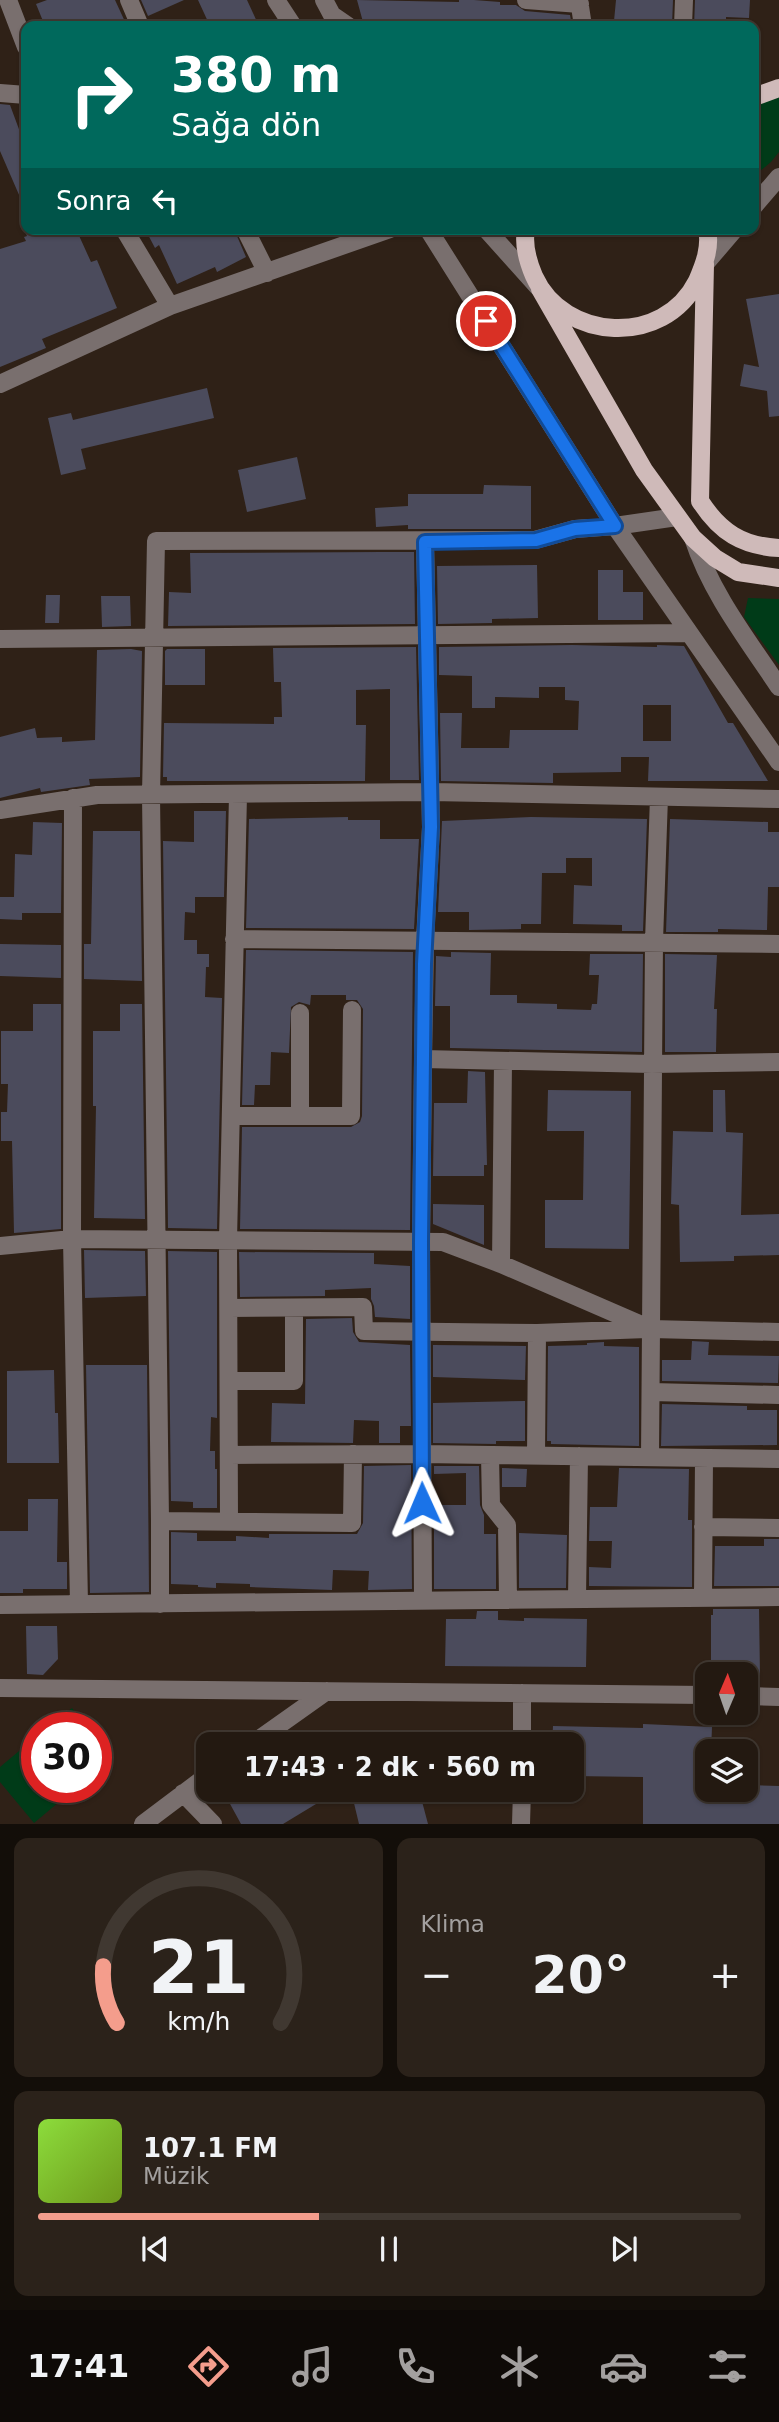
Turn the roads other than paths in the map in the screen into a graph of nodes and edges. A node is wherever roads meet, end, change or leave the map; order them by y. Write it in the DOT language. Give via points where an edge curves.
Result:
graph roads {
  1 [pos="8,0"];
  2 [pos="130,0"];
  3 [pos="276,0"];
  4 [pos="526,0"];
  5 [pos="684,0"];
  6 [pos="580,2"];
  7 [pos="331,5"];
  8 [pos="138,21"];
  9 [pos="290,21"];
  10 [pos="344,21"];
  11 [pos="582,21"];
  12 [pos="683,21"];
  13 [pos="21,34"];
  14 [pos="779,88"];
  15 [pos="0,93"];
  16 [pos="21,95"];
  17 [pos="759,95"];
  18 [pos="779,177"];
  19 [pos="759,200"];
  20 [pos="128,235"];
  21 [pos="248,235"];
  22 [pos="373,235"];
  23 [pos="432,235"];
  24 [pos="491,235"];
  25 [pos="526,235"];
  26 [pos="707,235"];
  27 [pos="730,235"];
  28 [pos="705,264"];
  29 [pos="267,273"];
  30 [pos="540,289"];
  31 [pos="170,306"];
  32 [pos="0,384"];
  33 [pos="670,518"];
  34 [pos="621,525"];
  35 [pos="693,538"];
  36 [pos="425,542"];
  37 [pos="779,548"];
  38 [pos="779,578"];
  39 [pos="689,633"];
  40 [pos="428,634"];
  41 [pos="154,636"];
  42 [pos="0,639"];
  43 [pos="779,687"];
  44 [pos="779,762"];
  45 [pos="431,792"];
  46 [pos="150,795"];
  47 [pos="238,795"];
  48 [pos="73,797"];
  49 [pos="659,797"];
  50 [pos="779,799"];
  51 [pos="0,810"];
  52 [pos="234,939"];
  53 [pos="425,941"];
  54 [pos="654,941"];
  55 [pos="779,943"];
  56 [pos="352,1010"];
  57 [pos="300,1013"];
  58 [pos="423,1059"];
  59 [pos="503,1061"];
  60 [pos="779,1062"];
  61 [pos="652,1064"];
  62 [pos="232,1116"];
  63 [pos="300,1116"];
  64 [pos="72,1239"];
  65 [pos="156,1240"];
  66 [pos="228,1240"];
  67 [pos="421,1242"];
  68 [pos="0,1246"];
  69 [pos="501,1264"];
  70 [pos="229,1308"];
  71 [pos="294,1309"];
  72 [pos="652,1329"];
  73 [pos="421,1332"];
  74 [pos="779,1332"];
  75 [pos="537,1333"];
  76 [pos="229,1381"];
  77 [pos="651,1392"];
  78 [pos="779,1395"];
  79 [pos="352,1454"];
  80 [pos="421,1454"];
  81 [pos="229,1455"];
  82 [pos="490,1455"];
  83 [pos="536,1456"];
  84 [pos="579,1456"];
  85 [pos="650,1457"];
  86 [pos="704,1458"];
  87 [pos="779,1459"];
  88 [pos="160,1521"];
  89 [pos="229,1522"];
  90 [pos="703,1527"];
  91 [pos="779,1528"];
  92 [pos="779,1597"];
  93 [pos="703,1598"];
  94 [pos="577,1599"];
  95 [pos="508,1600"];
  96 [pos="423,1601"];
  97 [pos="79,1604"];
  98 [pos="160,1604"];
  99 [pos="0,1605"];
  100 [pos="0,1688"];
  101 [pos="327,1691"];
  102 [pos="522,1693"];
  103 [pos="695,1695"];
  104 [pos="758,1696"];
  105 [pos="779,1697"];
  106 [pos="269,1732"];
  107 [pos="522,1732"];
  108 [pos="196,1784"];
  109 [pos="183,1793"];
  110 [pos="522,1802"];
  111 [pos="142,1824"];
  112 [pos="214,1824"];
  113 [pos="521,1824"];
  1 -- 13 [label="street"];
  2 -- 8 [label="street"];
  3 -- 9 [label="street"];
  4 -- 6 [label="street"];
  5 -- 12 [label="street"];
  6 -- 11 [label="street"];
  7 -- 10 [label="street"];
  14 -- 17 [label="main road"];
  15 -- 16 [label="street"];
  18 -- 19 [label="street"];
  20 -- 31 [label="street"];
  21 -- 29 [label="street"];
  22 -- 29 [label="street"];
  23 -- 34 [label="street"];
  24 -- 30 [label="street"];
  25 -- 30 [label="main road" via="528,261"];
  26 -- 28 [label="main road"];
  27 -- 28 [label="street"];
  28 -- 30 [label="main road" via="692,291 671,312 645,326 615,330 586,324 560,310"];
  28 -- 37 [label="main road" via="700,501 721,529"];
  29 -- 31 [label="street"];
  30 -- 33 [label="main road"];
  31 -- 32 [label="street"];
  33 -- 34 [label="street"];
  33 -- 35 [label="main road"];
  34 -- 36 [label="street" via="575,529 536,540"];
  34 -- 39 [label="street"];
  35 -- 38 [label="main road" via="738,572"];
  35 -- 43 [label="street" via="717,595"];
  36 -- 40 [label="street"];
  36 -- 41 [label="street" via="156,541"];
  39 -- 40 [label="street"];
  39 -- 44 [label="street"];
  40 -- 41 [label="street"];
  40 -- 45 [label="street"];
  41 -- 42 [label="street"];
  41 -- 46 [label="street"];
  45 -- 47 [label="street"];
  45 -- 49 [label="street"];
  45 -- 53 [label="street"];
  46 -- 47 [label="street"];
  46 -- 48 [label="street"];
  46 -- 65 [label="street"];
  47 -- 52 [label="street"];
  48 -- 51 [label="street"];
  48 -- 64 [label="street"];
  49 -- 50 [label="street"];
  49 -- 54 [label="street"];
  52 -- 53 [label="street"];
  52 -- 62 [label="street"];
  53 -- 54 [label="street"];
  53 -- 58 [label="street"];
  54 -- 55 [label="street"];
  54 -- 61 [label="street"];
  56 -- 63 [label="street" via="351,1116"];
  57 -- 63 [label="street"];
  58 -- 59 [label="street"];
  58 -- 67 [label="street"];
  59 -- 61 [label="street"];
  59 -- 69 [label="street"];
  60 -- 61 [label="street"];
  61 -- 72 [label="street"];
  62 -- 63 [label="street"];
  62 -- 66 [label="street"];
  64 -- 65 [label="street"];
  64 -- 68 [label="street"];
  64 -- 97 [label="street"];
  65 -- 66 [label="street"];
  65 -- 88 [label="street"];
  66 -- 67 [label="street"];
  66 -- 70 [label="street"];
  67 -- 69 [label="street" via="443,1241"];
  67 -- 73 [label="street"];
  69 -- 72 [label="street"];
  70 -- 71 [label="street"];
  70 -- 76 [label="street"];
  71 -- 73 [label="street" via="363,1307 365,1331"];
  71 -- 76 [label="street" via="294,1381"];
  72 -- 74 [label="street"];
  72 -- 75 [label="street"];
  72 -- 77 [label="street"];
  73 -- 75 [label="street"];
  73 -- 80 [label="street"];
  75 -- 83 [label="street"];
  76 -- 81 [label="street"];
  77 -- 78 [label="street"];
  77 -- 85 [label="street"];
  79 -- 80 [label="street"];
  79 -- 81 [label="street"];
  79 -- 89 [label="street" via="352,1523"];
  80 -- 82 [label="street"];
  80 -- 96 [label="street"];
  81 -- 89 [label="street"];
  82 -- 83 [label="street"];
  82 -- 95 [label="street" via="491,1505 507,1525"];
  83 -- 84 [label="street"];
  84 -- 85 [label="street"];
  84 -- 94 [label="street"];
  85 -- 86 [label="street"];
  86 -- 87 [label="street"];
  86 -- 90 [label="street"];
  88 -- 89 [label="street"];
  88 -- 98 [label="street"];
  90 -- 91 [label="street"];
  90 -- 93 [label="street"];
  92 -- 93 [label="street"];
  93 -- 94 [label="street"];
  94 -- 95 [label="street"];
  95 -- 96 [label="street"];
  96 -- 98 [label="street"];
  97 -- 98 [label="street"];
  97 -- 99 [label="street"];
  100 -- 101 [label="street"];
  101 -- 102 [label="street"];
  101 -- 106 [label="street"];
  102 -- 103 [label="street"];
  102 -- 107 [label="street"];
  104 -- 105 [label="street"];
  108 -- 109 [label="street"];
  109 -- 111 [label="street"];
  109 -- 112 [label="street"];
  110 -- 113 [label="street"];
}
